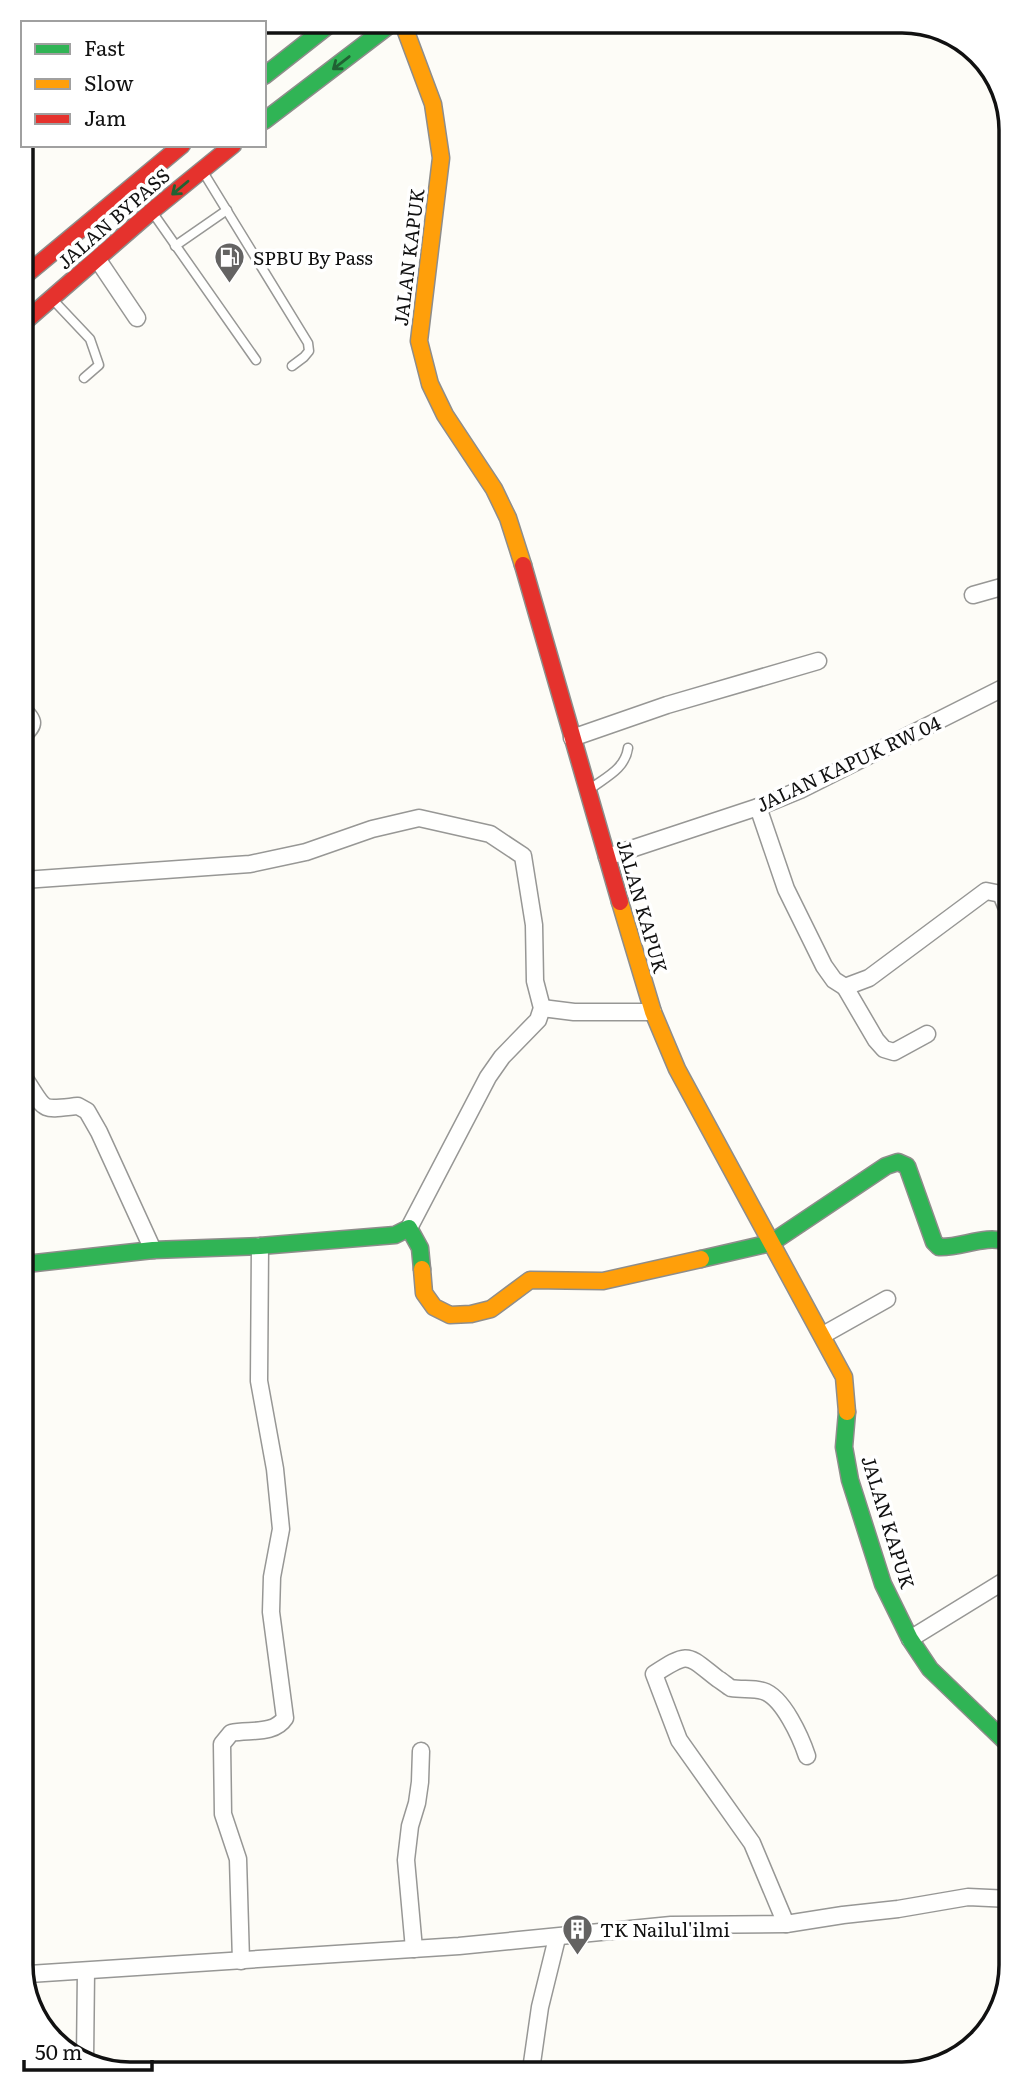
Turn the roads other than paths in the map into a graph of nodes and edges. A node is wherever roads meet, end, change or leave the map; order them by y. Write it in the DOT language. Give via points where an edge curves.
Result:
graph roads {
  1 [pos="318,33"];
  2 [pos="379,33"];
  3 [pos="407,33"];
  4 [pos="266,73"];
  5 [pos="266,119"];
  6 [pos="180,147"];
  7 [pos="230,147"];
  8 [pos="202,169"];
  9 [pos="227,210"];
  10 [pos="152,211"];
  11 [pos="174,246"];
  12 [pos="98,260"];
  13 [pos="33,267"];
  14 [pos="52,299"];
  15 [pos="33,315"];
  16 [pos="137,318"];
  17 [pos="256,360"];
  18 [pos="292,366"];
  19 [pos="83,377"];
  20 [pos="999,588"];
  21 [pos="973,595"];
  22 [pos="818,661"];
  23 [pos="999,690"];
  24 [pos="33,715"];
  25 [pos="33,732"];
  26 [pos="572,738"];
  27 [pos="628,748"];
  28 [pos="587,790"];
  29 [pos="758,807"];
  30 [pos="607,858"];
  31 [pos="33,879"];
  32 [pos="999,894"];
  33 [pos="845,987"];
  34 [pos="542,1008"];
  35 [pos="653,1012"];
  36 [pos="927,1034"];
  37 [pos="33,1090"];
  38 [pos="409,1228"];
  39 [pos="999,1238"];
  40 [pos="771,1243"];
  41 [pos="260,1246"];
  42 [pos="153,1250"];
  43 [pos="33,1263"];
  44 [pos="887,1299"];
  45 [pos="823,1335"];
  46 [pos="999,1584"];
  47 [pos="910,1639"];
  48 [pos="999,1736"];
  49 [pos="421,1751"];
  50 [pos="807,1756"];
  51 [pos="999,1898"];
  52 [pos="786,1924"];
  53 [pos="557,1938"];
  54 [pos="414,1948"];
  55 [pos="241,1961"];
  56 [pos="86,1971"];
  57 [pos="34,1974"];
  58 [pos="85,2050"];
  59 [pos="532,2062"];
  1 -- 4 [label="main road"];
  2 -- 5 [label="main road, one-way"];
  3 -- 26 [label="main road, JALAN KAPUK" via="440,129 419,341 430,384 445,415 494,489 508,519"];
  6 -- 13 [label="main road"];
  7 -- 8 [label="main road, JALAN BYPASS"];
  8 -- 9 [label="lane"];
  8 -- 10 [label="main road, JALAN BYPASS, one-way"];
  9 -- 11 [label="lane"];
  9 -- 18 [label="lane" via="308,343 309,351"];
  10 -- 11 [label="lane"];
  10 -- 12 [label="main road, JALAN BYPASS"];
  11 -- 17 [label="lane"];
  12 -- 14 [label="main road, JALAN BYPASS"];
  12 -- 16 [label="street"];
  14 -- 15 [label="main road, JALAN BYPASS"];
  14 -- 19 [label="lane" via="90,339 99,365"];
  20 -- 21 [label="street"];
  22 -- 26 [label="street"];
  23 -- 29 [label="street, JALAN KAPUK RW 04"];
  24 -- 25 [label="lane"];
  26 -- 28 [label="main road, JALAN KAPUK"];
  27 -- 28 [label="lane" via="621,765"];
  28 -- 30 [label="main road, JALAN KAPUK"];
  29 -- 30 [label="street, JALAN KAPUK RW 04"];
  29 -- 33 [label="street" via="786,889 824,966"];
  30 -- 35 [label="main road, JALAN KAPUK"];
  31 -- 34 [label="street" via="250,864 419,818 490,834 523,856 534,925 535,981"];
  32 -- 33 [label="street" via="986,891 869,978"];
  33 -- 36 [label="street" via="884,1049 894,1052"];
  34 -- 35 [label="street"];
  34 -- 38 [label="street" via="538,1020 488,1077"];
  35 -- 40 [label="main road, JALAN KAPUK" via="677,1069"];
  37 -- 42 [label="street" via="52,1111 78,1106 87,1111"];
  38 -- 40 [label="main road" via="420,1248 424,1293 434,1307 450,1315 491,1309 530,1280 603,1281"];
  38 -- 41 [label="main road" via="394,1235"];
  39 -- 40 [label="main road" via="939,1247 907,1166 898,1162"];
  40 -- 45 [label="main road, JALAN KAPUK"];
  41 -- 42 [label="main road"];
  41 -- 55 [label="street" via="259,1381 281,1529 271,1612 285,1718 273,1728 231,1733 222,1744 223,1814 238,1859"];
  42 -- 43 [label="main road"];
  44 -- 45 [label="street"];
  45 -- 47 [label="main road, JALAN KAPUK" via="844,1377 844,1447 850,1480 883,1584"];
  46 -- 47 [label="street"];
  47 -- 48 [label="main road, JALAN KAPUK" via="930,1670"];
  49 -- 54 [label="street" via="406,1860"];
  50 -- 52 [label="street" via="772,1695 730,1688 689,1657 654,1674 679,1740 752,1843"];
  51 -- 52 [label="street" via="968,1897"];
  52 -- 53 [label="street" via="671,1925"];
  53 -- 54 [label="street"];
  53 -- 59 [label="street"];
  54 -- 55 [label="street"];
  55 -- 56 [label="street"];
  56 -- 57 [label="street"];
  56 -- 58 [label="street"];
}
